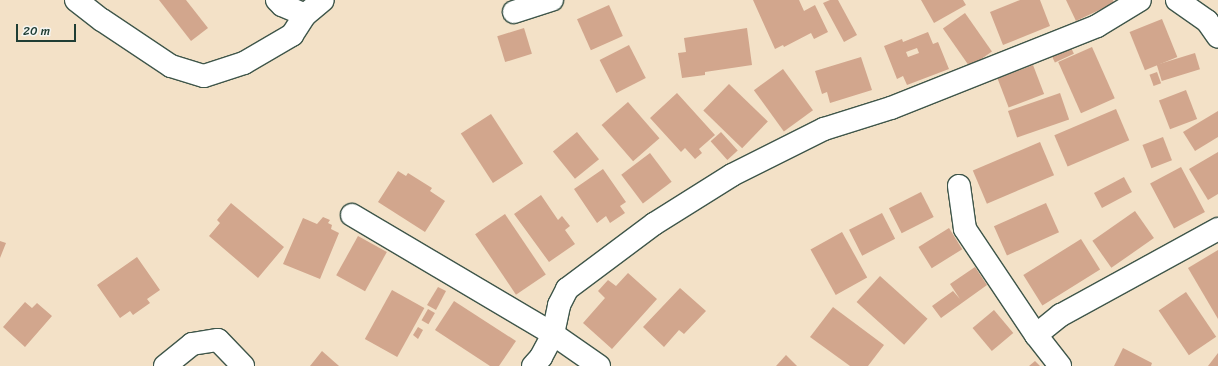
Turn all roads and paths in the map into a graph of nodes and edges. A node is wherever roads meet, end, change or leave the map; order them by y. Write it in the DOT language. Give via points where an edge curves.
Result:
graph roads {
  1 [pos="76,0"];
  2 [pos="277,0"];
  3 [pos="323,0"];
  4 [pos="552,0"];
  5 [pos="1140,0"];
  6 [pos="1177,0"];
  7 [pos="514,12"];
  8 [pos="305,15"];
  9 [pos="1218,37"];
  10 [pos="959,186"];
  11 [pos="352,215"];
  12 [pos="1218,230"];
  13 [pos="553,334"];
  14 [pos="1036,336"];
  15 [pos="164,366"];
  16 [pos="243,366"];
  17 [pos="533,366"];
  18 [pos="599,366"];
  19 [pos="1060,366"];
  1 -- 8 [label="street" via="171,66 204,76 244,63 292,35"];
  2 -- 8 [label="street" via="282,5"];
  3 -- 8 [label="street"];
  4 -- 7 [label="street"];
  5 -- 13 [label="street" via="1097,26 891,108 824,129 732,175 654,224 567,289 559,305"];
  6 -- 9 [label="street" via="1207,21"];
  10 -- 14 [label="street" via="965,229"];
  11 -- 13 [label="street"];
  12 -- 14 [label="street" via="1061,315"];
  13 -- 17 [label="street" via="541,357"];
  13 -- 18 [label="street"];
  14 -- 19 [label="street"];
  15 -- 16 [label="street" via="192,344 218,340"];
}
